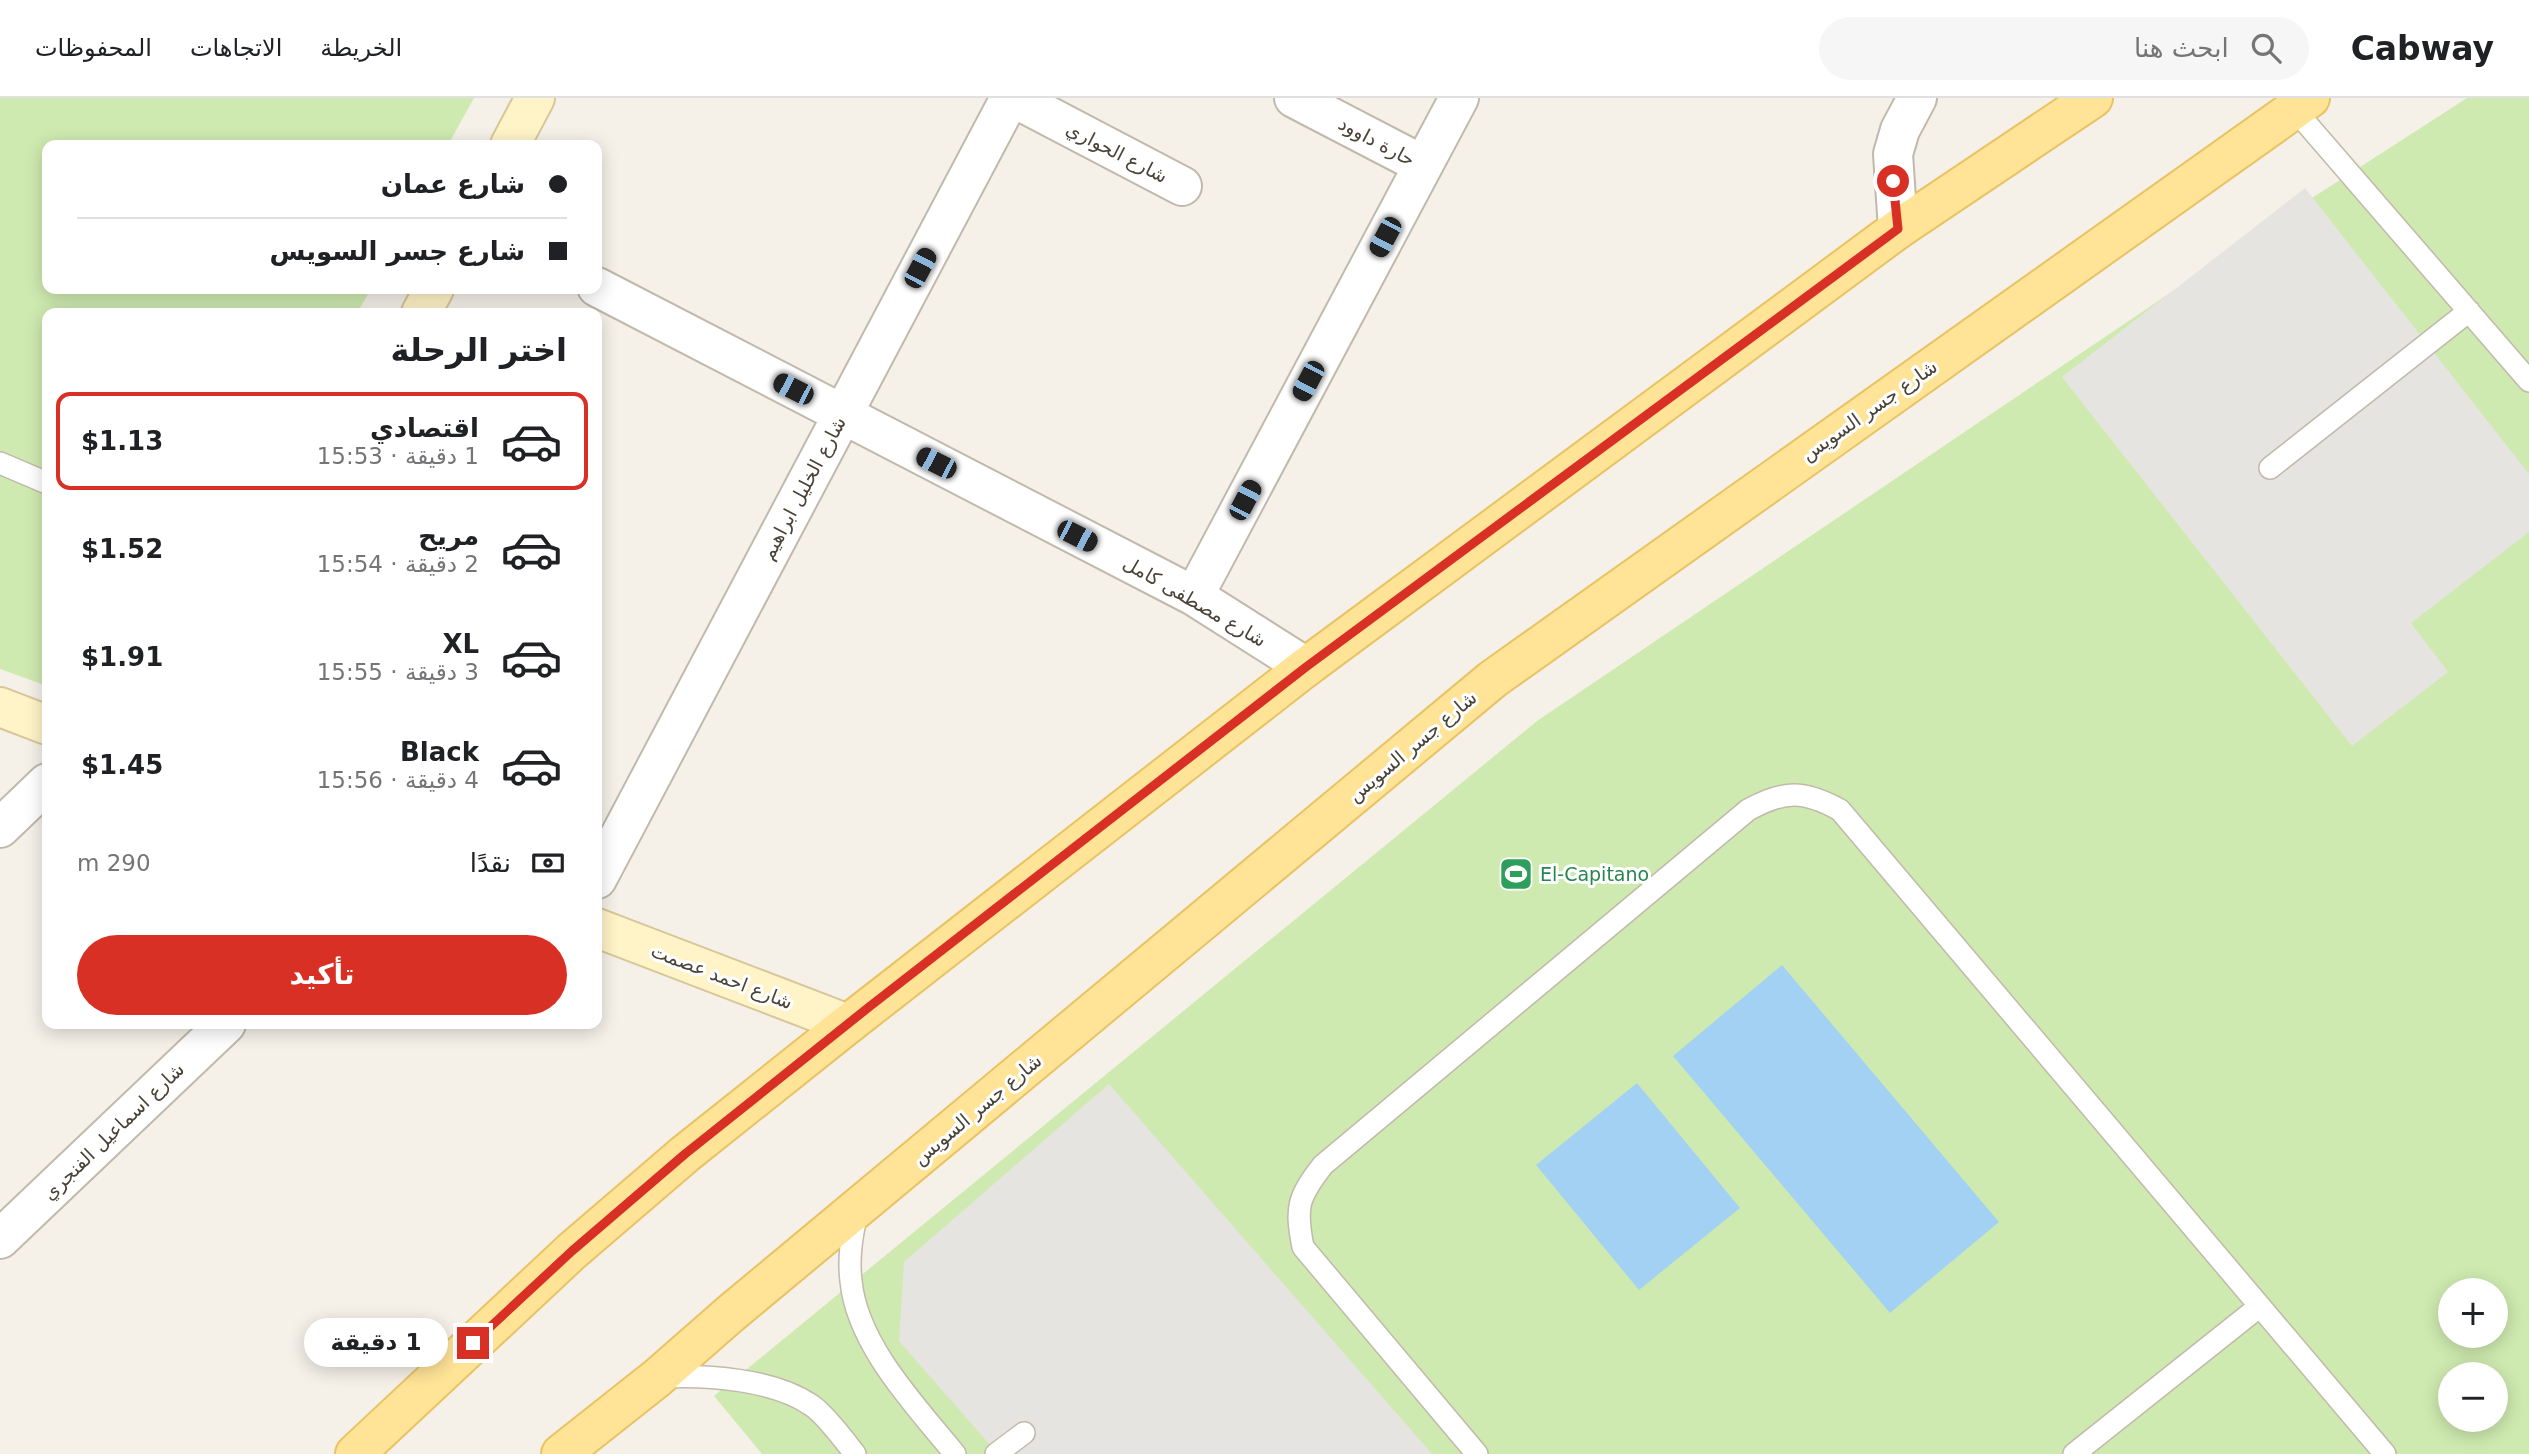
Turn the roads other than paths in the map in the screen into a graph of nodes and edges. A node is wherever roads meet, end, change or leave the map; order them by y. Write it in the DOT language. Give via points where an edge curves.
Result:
graph roads {
  1 [pos="535,98"];
  2 [pos="1012,98"];
  3 [pos="1294,98"];
  4 [pos="1459,98"];
  5 [pos="1917,98"];
  6 [pos="2093,98"];
  7 [pos="2302,103"];
  8 [pos="513,140"];
  9 [pos="1423,165"];
  10 [pos="1182,186"];
  11 [pos="1898,229"];
  12 [pos="602,290"];
  13 [pos="2469,311"];
  14 [pos="2529,381"];
  15 [pos="843,415"];
  16 [pos="0,463"];
  17 [pos="2270,468"];
  18 [pos="42,482"];
  19 [pos="1194,596"];
  20 [pos="1306,667"];
  21 [pos="0,707"];
  22 [pos="42,723"];
  23 [pos="42,788"];
  24 [pos="0,828"];
  25 [pos="602,870"];
  26 [pos="602,930"];
  27 [pos="848,1024"];
  28 [pos="221,1029"];
  29 [pos="857,1210"];
  30 [pos="0,1239"];
  31 [pos="2260,1306"];
  32 [pos="657,1378"];
  33 [pos="1024,1433"];
  34 [pos="355,1454"];
  35 [pos="561,1454"];
  36 [pos="855,1454"];
  37 [pos="955,1454"];
  38 [pos="996,1454"];
  39 [pos="1477,1454"];
  40 [pos="2074,1454"];
  41 [pos="2385,1454"];
  1 -- 8 [label="main road"];
  2 -- 10 [label="street, شارع الحواري"];
  2 -- 15 [label="street, شارع الخليل ابراهيم"];
  3 -- 9 [label="street, حارة داوود"];
  4 -- 9 [label="street"];
  5 -- 11 [label="street" via="1892,155"];
  6 -- 11 [label="main road"];
  7 -- 13 [label="lane"];
  7 -- 29 [label="main road, شارع جسر السويس" via="1493,679"];
  9 -- 19 [label="street"];
  11 -- 20 [label="main road"];
  12 -- 15 [label="street, شارع مصطفى كامل"];
  13 -- 14 [label="lane"];
  13 -- 17 [label="lane"];
  15 -- 19 [label="street, شارع مصطفى كامل"];
  15 -- 25 [label="street, شارع الخليل ابراهيم"];
  16 -- 18 [label="lane"];
  19 -- 20 [label="street, شارع مصطفى كامل"];
  20 -- 27 [label="main road"];
  21 -- 22 [label="main road"];
  23 -- 24 [label="street"];
  26 -- 27 [label="main road, شارع احمد عصمت"];
  27 -- 34 [label="main road" via="572,1251"];
  28 -- 30 [label="street, شارع اسماعيل الفنجري"];
  29 -- 32 [label="main road, شارع جسر السويس"];
  29 -- 37 [label="lane" via="849,1246 860,1320 906,1394"];
  31 -- 39 [label="lane" via="1840,810 1819,798 1794,794 1769,798 1748,810 1355,1139 1304,1189 1297,1218 1303,1247"];
  31 -- 40 [label="lane"];
  31 -- 41 [label="lane"];
  32 -- 35 [label="main road, شارع جسر السويس"];
  32 -- 36 [label="lane" via="697,1375 776,1389 812,1405"];
  33 -- 38 [label="lane"];
}
